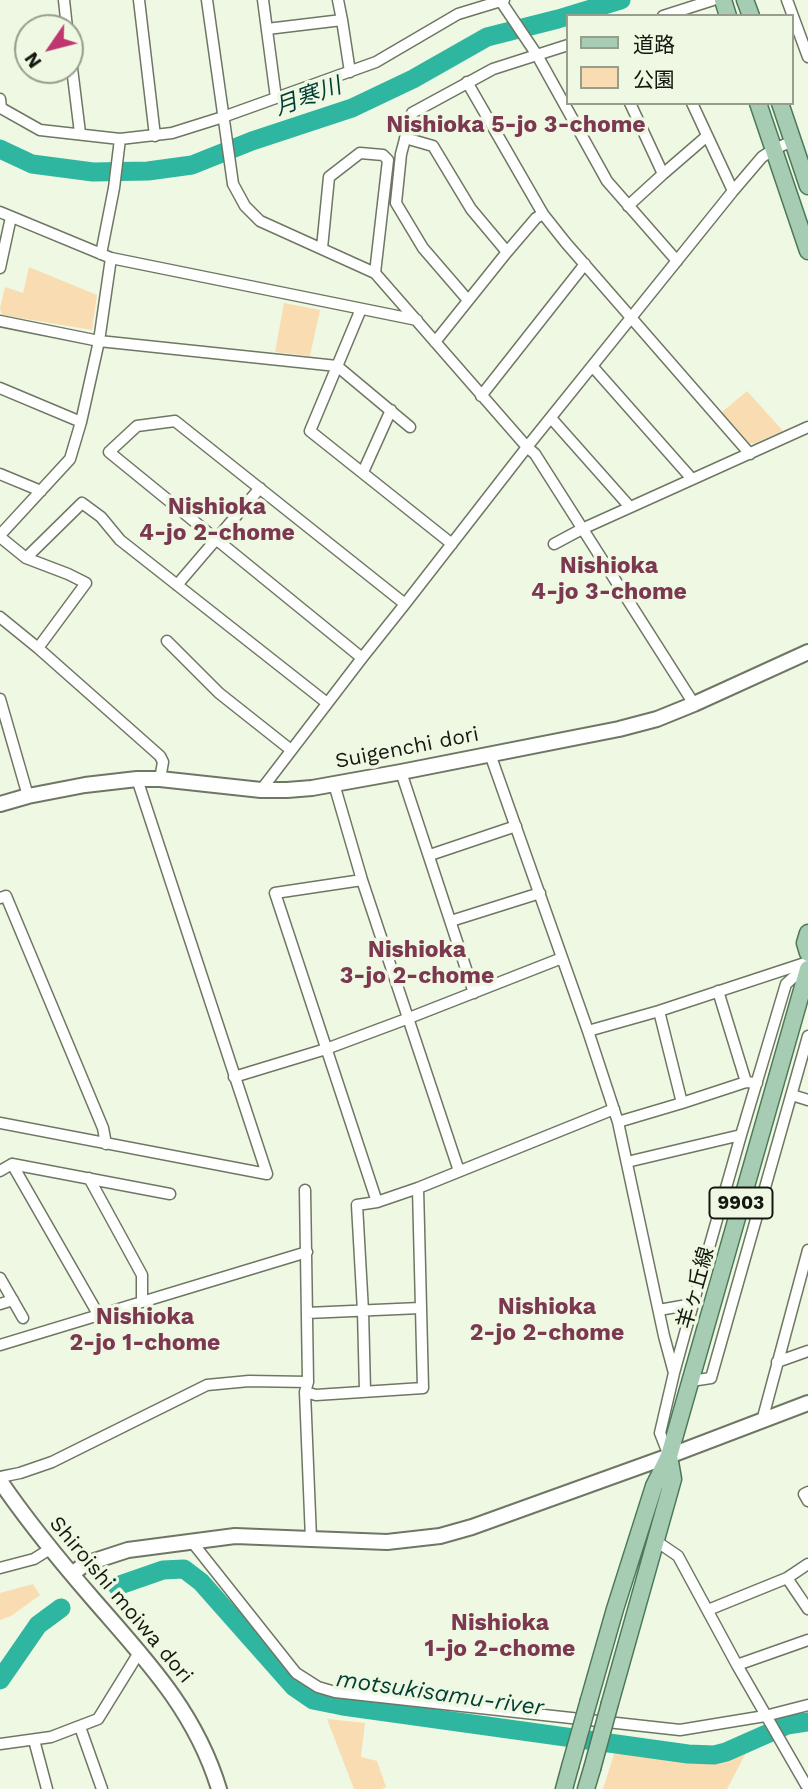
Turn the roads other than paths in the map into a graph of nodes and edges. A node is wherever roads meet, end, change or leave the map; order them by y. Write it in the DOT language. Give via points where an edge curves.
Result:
graph roads {
  1 [pos="139,0"];
  2 [pos="206,0"];
  3 [pos="263,0"];
  4 [pos="338,0"];
  5 [pos="502,0"];
  6 [pos="713,0"];
  7 [pos="669,14"];
  8 [pos="794,16"];
  9 [pos="342,20"];
  10 [pos="267,29"];
  11 [pos="804,38"];
  12 [pos="566,45"];
  13 [pos="535,51"];
  14 [pos="808,57"];
  15 [pos="350,72"];
  16 [pos="467,82"];
  17 [pos="74,84"];
  18 [pos="276,98"];
  19 [pos="0,99"];
  20 [pos="631,105"];
  21 [pos="693,105"];
  22 [pos="759,105"];
  23 [pos="781,105"];
  24 [pos="223,122"];
  25 [pos="80,133"];
  26 [pos="155,136"];
  27 [pos="707,136"];
  28 [pos="405,138"];
  29 [pos="120,139"];
  30 [pos="793,141"];
  31 [pos="774,149"];
  32 [pos="663,174"];
  33 [pos="808,186"];
  34 [pos="733,191"];
  35 [pos="628,206"];
  36 [pos="0,212"];
  37 [pos="543,214"];
  38 [pos="11,217"];
  39 [pos="322,248"];
  40 [pos="808,251"];
  41 [pos="507,252"];
  42 [pos="106,256"];
  43 [pos="677,261"];
  44 [pos="585,264"];
  45 [pos="0,268"];
  46 [pos="375,272"];
  47 [pos="467,299"];
  48 [pos="361,309"];
  49 [pos="631,317"];
  50 [pos="0,321"];
  51 [pos="417,321"];
  52 [pos="99,341"];
  53 [pos="435,342"];
  54 [pos="337,366"];
  55 [pos="593,367"];
  56 [pos="0,388"];
  57 [pos="481,396"];
  58 [pos="391,410"];
  59 [pos="551,418"];
  60 [pos="81,422"];
  61 [pos="410,427"];
  62 [pos="808,427"];
  63 [pos="527,447"];
  64 [pos="750,454"];
  65 [pos="363,472"];
  66 [pos="0,474"];
  67 [pos="692,479"];
  68 [pos="260,488"];
  69 [pos="41,491"];
  70 [pos="630,507"];
  71 [pos="582,528"];
  72 [pos="0,536"];
  73 [pos="216,540"];
  74 [pos="452,544"];
  75 [pos="554,544"];
  76 [pos="26,558"];
  77 [pos="177,585"];
  78 [pos="405,604"];
  79 [pos="0,617"];
  80 [pos="167,641"];
  81 [pos="38,648"];
  82 [pos="808,652"];
  83 [pos="362,658"];
  84 [pos="0,699"];
  85 [pos="327,703"];
  86 [pos="694,704"];
  87 [pos="291,750"];
  88 [pos="490,754"];
  89 [pos="401,772"];
  90 [pos="137,779"];
  91 [pos="160,779"];
  92 [pos="334,784"];
  93 [pos="261,790"];
  94 [pos="28,796"];
  95 [pos="0,804"];
  96 [pos="516,826"];
  97 [pos="430,856"];
  98 [pos="362,880"];
  99 [pos="540,893"];
  100 [pos="0,898"];
  101 [pos="450,921"];
  102 [pos="808,933"];
  103 [pos="808,953"];
  104 [pos="562,958"];
  105 [pos="808,963"];
  106 [pos="808,969"];
  107 [pos="718,991"];
  108 [pos="474,993"];
  109 [pos="659,1011"];
  110 [pos="409,1018"];
  111 [pos="588,1031"];
  112 [pos="808,1036"];
  113 [pos="326,1049"];
  114 [pos="234,1077"];
  115 [pos="751,1082"];
  116 [pos="792,1095"];
  117 [pos="808,1100"];
  118 [pos="682,1103"];
  119 [pos="614,1109"];
  120 [pos="618,1122"];
  121 [pos="0,1123"];
  122 [pos="741,1135"];
  123 [pos="106,1144"];
  124 [pos="627,1162"];
  125 [pos="12,1164"];
  126 [pos="0,1171"];
  127 [pos="459,1171"];
  128 [pos="89,1178"];
  129 [pos="418,1188"];
  130 [pos="305,1190"];
  131 [pos="170,1194"];
  132 [pos="377,1202"];
  133 [pos="808,1250"];
  134 [pos="307,1252"];
  135 [pos="0,1278"];
  136 [pos="803,1282"];
  137 [pos="13,1300"];
  138 [pos="142,1301"];
  139 [pos="0,1304"];
  140 [pos="693,1304"];
  141 [pos="421,1308"];
  142 [pos="659,1310"];
  143 [pos="363,1311"];
  144 [pos="307,1313"];
  145 [pos="98,1314"];
  146 [pos="23,1318"];
  147 [pos="0,1345"];
  148 [pos="808,1351"];
  149 [pos="777,1362"];
  150 [pos="674,1373"];
  151 [pos="691,1381"];
  152 [pos="306,1387"];
  153 [pos="365,1391"];
  154 [pos="806,1409"];
  155 [pos="762,1421"];
  156 [pos="669,1456"];
  157 [pos="0,1479"];
  158 [pos="808,1492"];
  159 [pos="808,1502"];
  160 [pos="311,1539"];
  161 [pos="656,1541"];
  162 [pos="192,1542"];
  163 [pos="50,1549"];
  164 [pos="808,1564"];
  165 [pos="0,1568"];
  166 [pos="72,1574"];
  167 [pos="787,1578"];
  168 [pos="808,1609"];
  169 [pos="708,1610"];
  170 [pos="808,1640"];
  171 [pos="140,1651"];
  172 [pos="737,1665"];
  173 [pos="808,1705"];
  174 [pos="767,1718"];
  175 [pos="80,1727"];
  176 [pos="34,1740"];
  177 [pos="0,1744"];
  178 [pos="805,1786"];
  179 [pos="47,1789"];
  180 [pos="102,1789"];
  181 [pos="219,1789"];
  182 [pos="564,1789"];
  183 [pos="586,1789"];
  1 -- 26 [label="street"];
  2 -- 24 [label="street"];
  3 -- 10 [label="street"];
  4 -- 9 [label="street"];
  5 -- 13 [label="street"];
  5 -- 15 [label="street" via="458,14"];
  6 -- 7 [label="street"];
  8 -- 11 [label="street"];
  9 -- 10 [label="street"];
  9 -- 15 [label="street"];
  10 -- 18 [label="street"];
  11 -- 14 [label="street"];
  12 -- 13 [label="street"];
  13 -- 16 [label="street"];
  13 -- 35 [label="street" via="607,181"];
  15 -- 18 [label="street"];
  16 -- 28 [label="street" via="412,113"];
  16 -- 37 [label="street"];
  17 -- 25 [label="street"];
  18 -- 24 [label="street"];
  19 -- 25 [label="street" via="1,108 40,130"];
  20 -- 32 [label="street"];
  21 -- 27 [label="street"];
  22 -- 31 [label="main road"];
  23 -- 30 [label="main road"];
  24 -- 26 [label="street"];
  24 -- 39 [label="street" via="233,184 246,206 260,220"];
  25 -- 29 [label="street"];
  26 -- 29 [label="street"];
  27 -- 32 [label="street"];
  27 -- 34 [label="street"];
  28 -- 41 [label="street" via="433,146 471,209"];
  28 -- 47 [label="street" via="396,203 423,248"];
  29 -- 42 [label="street"];
  30 -- 31 [label="street"];
  30 -- 33 [label="main road"];
  31 -- 34 [label="street"];
  31 -- 40 [label="main road"];
  32 -- 35 [label="street"];
  34 -- 43 [label="street"];
  35 -- 43 [label="street"];
  36 -- 38 [label="street"];
  37 -- 41 [label="street"];
  37 -- 44 [label="street"];
  38 -- 42 [label="street"];
  38 -- 45 [label="street"];
  39 -- 46 [label="street"];
  39 -- 46 [label="street" via="330,177 360,153 383,155 388,160"];
  41 -- 47 [label="street"];
  42 -- 48 [label="street"];
  42 -- 52 [label="street"];
  43 -- 49 [label="street"];
  44 -- 49 [label="street"];
  44 -- 57 [label="street"];
  46 -- 51 [label="street"];
  47 -- 53 [label="street"];
  48 -- 51 [label="street"];
  48 -- 54 [label="street"];
  49 -- 55 [label="street"];
  49 -- 64 [label="street"];
  50 -- 52 [label="street"];
  51 -- 53 [label="street"];
  52 -- 54 [label="street"];
  52 -- 60 [label="street"];
  53 -- 57 [label="street"];
  54 -- 58 [label="street"];
  54 -- 65 [label="street" via="310,431"];
  55 -- 59 [label="street"];
  55 -- 67 [label="street"];
  56 -- 60 [label="street"];
  57 -- 63 [label="street"];
  58 -- 61 [label="street"];
  58 -- 65 [label="street"];
  59 -- 63 [label="street"];
  59 -- 70 [label="street"];
  60 -- 69 [label="street" via="70,459"];
  62 -- 64 [label="street"];
  63 -- 71 [label="street" via="536,454"];
  63 -- 74 [label="street"];
  64 -- 67 [label="street"];
  65 -- 74 [label="street"];
  66 -- 69 [label="street"];
  67 -- 70 [label="street"];
  68 -- 73 [label="street"];
  68 -- 73 [label="street" via="175,421 137,426 109,452"];
  68 -- 78 [label="street"];
  69 -- 72 [label="street"];
  70 -- 71 [label="street"];
  71 -- 75 [label="street"];
  71 -- 86 [label="street"];
  72 -- 76 [label="street"];
  73 -- 77 [label="street"];
  73 -- 83 [label="street"];
  74 -- 78 [label="street"];
  76 -- 77 [label="street" via="82,503"];
  76 -- 81 [label="street" via="86,583"];
  77 -- 85 [label="street"];
  78 -- 83 [label="street"];
  79 -- 81 [label="street"];
  80 -- 87 [label="street" via="219,693"];
  81 -- 91 [label="street" via="160,755"];
  82 -- 86 [label="street, Suigenchi dori"];
  83 -- 85 [label="street"];
  84 -- 94 [label="street"];
  85 -- 87 [label="street"];
  86 -- 88 [label="street, Suigenchi dori" via="619,729"];
  87 -- 93 [label="street"];
  88 -- 89 [label="street, Suigenchi dori"];
  88 -- 96 [label="street"];
  89 -- 92 [label="street, Suigenchi dori"];
  89 -- 97 [label="street"];
  90 -- 91 [label="street, Suigenchi dori"];
  90 -- 94 [label="street, Suigenchi dori"];
  90 -- 114 [label="street"];
  91 -- 93 [label="street, Suigenchi dori"];
  92 -- 93 [label="street, Suigenchi dori"];
  92 -- 98 [label="street"];
  94 -- 95 [label="street, Suigenchi dori"];
  96 -- 97 [label="street"];
  96 -- 99 [label="street"];
  97 -- 101 [label="street"];
  98 -- 110 [label="street"];
  98 -- 113 [label="street" via="275,893"];
  99 -- 101 [label="street"];
  99 -- 104 [label="street"];
  100 -- 123 [label="street" via="6,896"];
  101 -- 108 [label="street"];
  102 -- 103 [label="main road"];
  104 -- 108 [label="street"];
  104 -- 111 [label="street"];
  105 -- 107 [label="street"];
  105 -- 115 [label="street" via="786,984"];
  106 -- 151 [label="main road, 羊ヶ丘線 / 9903"];
  107 -- 109 [label="street"];
  107 -- 115 [label="street"];
  108 -- 110 [label="street"];
  109 -- 111 [label="street"];
  109 -- 118 [label="street"];
  110 -- 113 [label="street"];
  110 -- 127 [label="street"];
  111 -- 119 [label="street"];
  112 -- 116 [label="street"];
  113 -- 114 [label="street"];
  113 -- 132 [label="street"];
  114 -- 123 [label="street" via="267,1174"];
  115 -- 118 [label="street"];
  115 -- 122 [label="street"];
  116 -- 117 [label="street"];
  116 -- 151 [label="street" via="711,1378"];
  118 -- 120 [label="street"];
  119 -- 120 [label="street"];
  119 -- 127 [label="street"];
  120 -- 124 [label="street"];
  121 -- 123 [label="street"];
  122 -- 124 [label="street"];
  122 -- 140 [label="street"];
  124 -- 142 [label="street"];
  125 -- 126 [label="street"];
  125 -- 128 [label="street"];
  125 -- 145 [label="street"];
  127 -- 129 [label="street"];
  128 -- 131 [label="street"];
  128 -- 138 [label="street" via="142,1275"];
  129 -- 132 [label="street"];
  129 -- 141 [label="street"];
  130 -- 134 [label="street"];
  132 -- 143 [label="street" via="357,1205"];
  133 -- 136 [label="street"];
  134 -- 138 [label="street"];
  134 -- 144 [label="street"];
  135 -- 137 [label="street"];
  136 -- 149 [label="street"];
  137 -- 139 [label="street"];
  137 -- 146 [label="street"];
  138 -- 145 [label="street"];
  140 -- 142 [label="street"];
  140 -- 150 [label="street"];
  141 -- 143 [label="street"];
  141 -- 153 [label="street" via="423,1388"];
  142 -- 150 [label="street"];
  143 -- 144 [label="street"];
  143 -- 153 [label="street"];
  144 -- 152 [label="street"];
  145 -- 147 [label="street"];
  148 -- 149 [label="street"];
  149 -- 155 [label="street"];
  150 -- 156 [label="street" via="660,1433"];
  151 -- 156 [label="main road, 羊ヶ丘線 / 9903"];
  152 -- 153 [label="street" via="316,1395"];
  152 -- 157 [label="street" via="249,1381 207,1385 52,1462"];
  152 -- 160 [label="street"];
  154 -- 155 [label="street"];
  155 -- 156 [label="street"];
  156 -- 160 [label="street" via="472,1528 387,1542"];
  156 -- 161 [label="main road, 羊ヶ丘線 / 9903" via="673,1479"];
  156 -- 182 [label="main road, 羊ヶ丘線 / 9903, bridge" via="654,1486 615,1609"];
  157 -- 163 [label="street, Shiroishi moiwa dori"];
  158 -- 159 [label="street" via="804,1494"];
  160 -- 162 [label="street" via="235,1536"];
  161 -- 169 [label="street" via="678,1556"];
  161 -- 183 [label="main road, 羊ヶ丘線 / 9903, bridge"];
  162 -- 166 [label="street" via="128,1550 85,1564"];
  162 -- 174 [label="street" via="296,1673 318,1687 680,1730"];
  163 -- 165 [label="street" via="34,1559"];
  163 -- 166 [label="street, Shiroishi moiwa dori"];
  164 -- 167 [label="street"];
  166 -- 171 [label="street, Shiroishi moiwa dori"];
  167 -- 168 [label="street"];
  167 -- 169 [label="street"];
  169 -- 172 [label="street"];
  170 -- 172 [label="street"];
  171 -- 175 [label="street" via="98,1719"];
  171 -- 181 [label="street, Shiroishi moiwa dori" via="181,1707"];
  172 -- 174 [label="street"];
  173 -- 174 [label="street"];
  174 -- 178 [label="street"];
  175 -- 176 [label="street"];
  175 -- 180 [label="street"];
  176 -- 177 [label="street"];
  176 -- 179 [label="street"];
}
